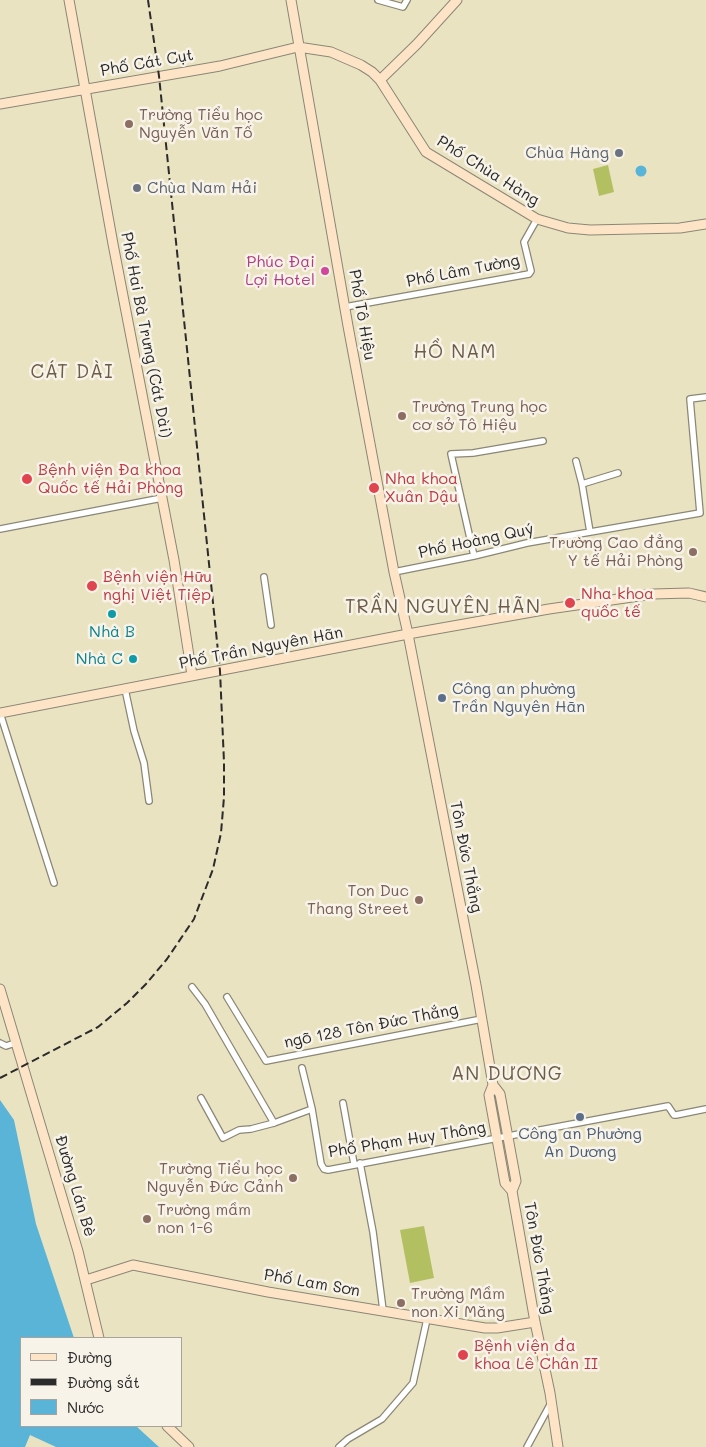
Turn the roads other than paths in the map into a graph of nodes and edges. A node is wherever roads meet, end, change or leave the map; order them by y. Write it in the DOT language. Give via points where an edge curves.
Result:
graph roads {
  1 [pos="69,0"];
  2 [pos="291,0"];
  3 [pos="378,0"];
  4 [pos="407,0"];
  5 [pos="457,0"];
  6 [pos="298,47"];
  7 [pos="380,80"];
  8 [pos="85,89"];
  9 [pos="0,104"];
  10 [pos="537,219"];
  11 [pos="706,224"];
  12 [pos="345,307"];
  13 [pos="706,397"];
  14 [pos="543,441"];
  15 [pos="576,461"];
  16 [pos="618,473"];
  17 [pos="582,484"];
  18 [pos="162,498"];
  19 [pos="0,529"];
  20 [pos="590,532"];
  21 [pos="474,556"];
  22 [pos="394,572"];
  23 [pos="264,577"];
  24 [pos="706,596"];
  25 [pos="271,625"];
  26 [pos="408,634"];
  27 [pos="192,676"];
  28 [pos="125,689"];
  29 [pos="0,713"];
  30 [pos="149,801"];
  31 [pos="54,883"];
  32 [pos="192,987"];
  33 [pos="0,989"];
  34 [pos="227,997"];
  35 [pos="482,1019"];
  36 [pos="0,1043"];
  37 [pos="15,1043"];
  38 [pos="302,1068"];
  39 [pos="493,1085"];
  40 [pos="201,1098"];
  41 [pos="343,1103"];
  42 [pos="312,1109"];
  43 [pos="706,1109"];
  44 [pos="274,1123"];
  45 [pos="507,1137"];
  46 [pos="496,1139"];
  47 [pos="357,1164"];
  48 [pos="512,1192"];
  49 [pos="86,1280"];
  50 [pos="383,1310"];
  51 [pos="427,1319"];
  52 [pos="535,1322"];
  53 [pos="98,1337"];
  54 [pos="551,1404"];
  55 [pos="168,1427"];
  56 [pos="189,1447"];
  57 [pos="338,1447"];
  58 [pos="527,1447"];
  59 [pos="558,1447"];
  1 -- 8 [label="main road, Phố Hai Bà Trưng (Cát Dài)"];
  2 -- 6 [label="main road, Phố Tô Hiệu"];
  3 -- 4 [label="street" via="404,7"];
  5 -- 7 [label="main road"];
  6 -- 7 [label="main road, Phố Chùa Hàng" via="331,52 361,65"];
  6 -- 8 [label="main road, Phố Cát Cụt" via="220,66"];
  6 -- 12 [label="main road, Phố Tô Hiệu"];
  7 -- 10 [label="main road, Phố Chùa Hàng" via="426,152"];
  8 -- 9 [label="main road, Phố Cát Cụt"];
  8 -- 18 [label="main road, Phố Hai Bà Trưng (Cát Dài)"];
  10 -- 11 [label="main road, Phố Chùa Hàng" via="568,228 590,230 680,228"];
  10 -- 12 [label="street, Phố Lâm Tường" via="524,242 529,274"];
  12 -- 22 [label="main road, Phố Tô Hiệu"];
  13 -- 20 [label="street, Phố Hoàng Quý" via="690,398 700,513"];
  14 -- 21 [label="street" via="451,454"];
  15 -- 17 [label="street"];
  16 -- 17 [label="street"];
  17 -- 20 [label="street"];
  18 -- 19 [label="street"];
  18 -- 27 [label="main road, Phố Hai Bà Trưng (Cát Dài)"];
  20 -- 21 [label="street, Phố Hoàng Quý"];
  21 -- 22 [label="street, Phố Hoàng Quý"];
  22 -- 26 [label="main road, Phố Tô Hiệu"];
  23 -- 25 [label="street"];
  24 -- 26 [label="main road, Phố Trần Nguyên Hãn" via="653,594"];
  26 -- 27 [label="main road, Phố Trần Nguyên Hãn"];
  26 -- 35 [label="main road, Tôn Đức Thắng"];
  27 -- 28 [label="main road, Phố Trần Nguyên Hãn"];
  28 -- 29 [label="main road, Phố Trần Nguyên Hãn"];
  28 -- 30 [label="street" via="144,763"];
  29 -- 31 [label="street"];
  32 -- 44 [label="street"];
  33 -- 37 [label="main road, Đường Lán Bè"];
  34 -- 35 [label="street, ngõ 128 Tôn Đức Thắng" via="266,1061"];
  35 -- 39 [label="main road, Tôn Đức Thắng"];
  36 -- 37 [label="street" via="6,1046"];
  37 -- 49 [label="main road, Đường Lán Bè"];
  38 -- 42 [label="street, Phố Phạm Huy Thông"];
  39 -- 45 [label="main road, Tôn Đức Thắng" via="500,1094"];
  39 -- 46 [label="main road, Tôn Đức Thắng" via="489,1095"];
  40 -- 44 [label="street" via="223,1138 239,1130"];
  41 -- 47 [label="street"];
  42 -- 44 [label="street"];
  42 -- 47 [label="street, Phố Phạm Huy Thông" via="320,1164 328,1170"];
  43 -- 45 [label="street, Phố Phạm Huy Thông" via="676,1115 668,1106"];
  45 -- 46 [label="street, Phố Phạm Huy Thông"];
  45 -- 48 [label="main road, Tôn Đức Thắng" via="516,1181"];
  46 -- 47 [label="street, Phố Phạm Huy Thông"];
  46 -- 48 [label="main road, Tôn Đức Thắng" via="505,1183"];
  47 -- 50 [label="street" via="373,1232"];
  48 -- 52 [label="main road, Tôn Đức Thắng"];
  49 -- 50 [label="main road, Phố Lam Sơn" via="133,1265 268,1292"];
  49 -- 53 [label="main road, Đường Lán Bè"];
  50 -- 51 [label="main road, Phố Lam Sơn"];
  51 -- 52 [label="main road, Phố Lam Sơn" via="485,1328"];
  51 -- 57 [label="street" via="413,1383 382,1419"];
  52 -- 54 [label="main road, Tôn Đức Thắng"];
  54 -- 58 [label="street"];
  54 -- 59 [label="main road, Tôn Đức Thắng"];
  55 -- 56 [label="main road"];
}
